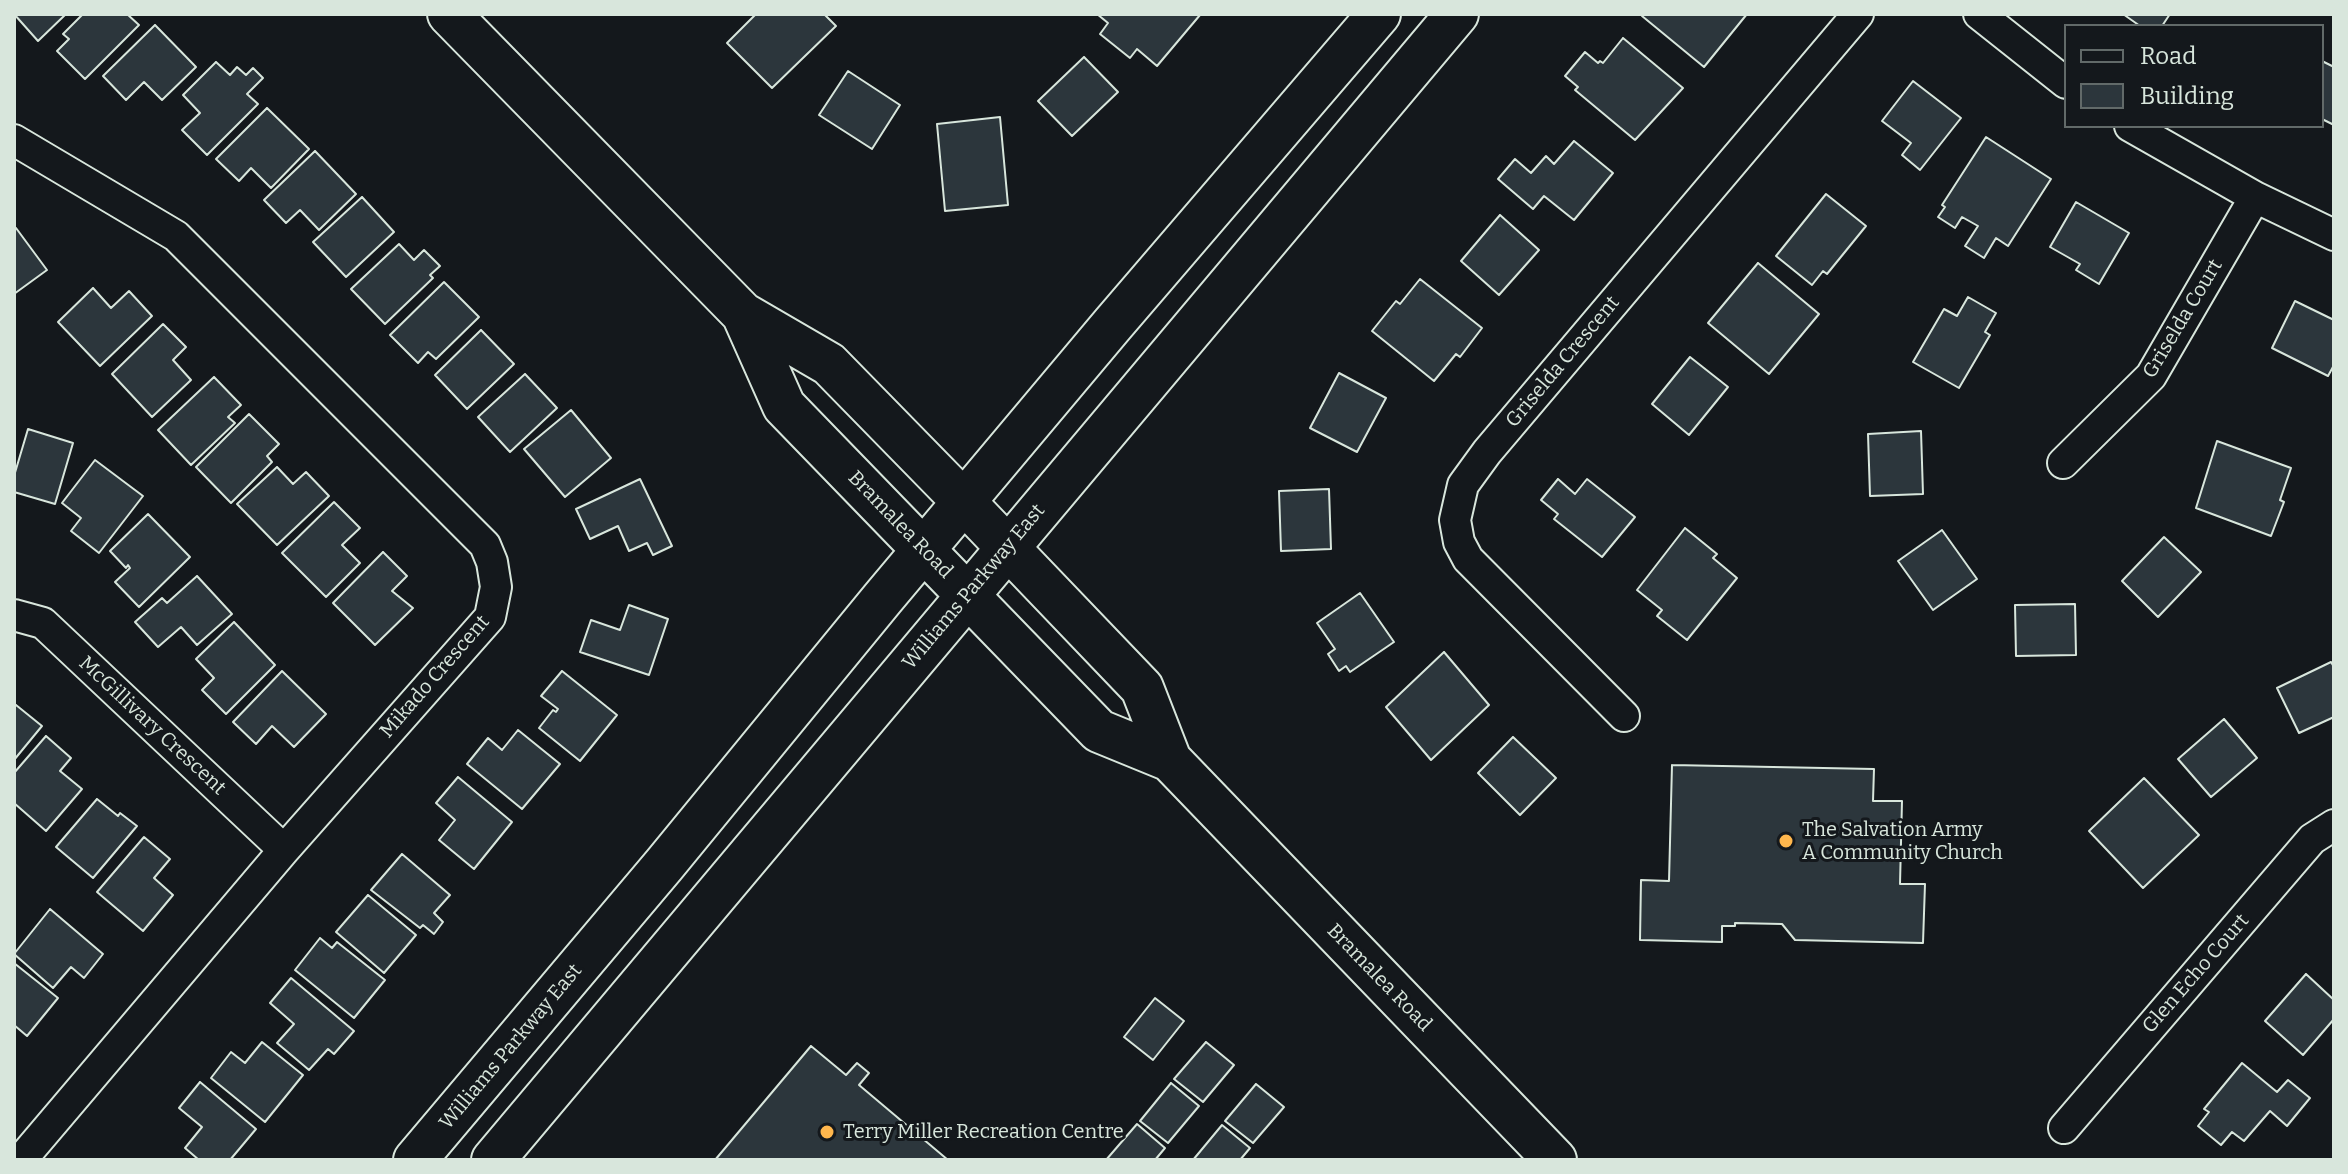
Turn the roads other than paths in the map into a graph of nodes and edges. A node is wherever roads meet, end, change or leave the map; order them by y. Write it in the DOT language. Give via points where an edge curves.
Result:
graph roads {
  1 [pos="449,14"];
  2 [pos="1379,14"];
  3 [pos="1457,14"];
  4 [pos="1858,14"];
  5 [pos="1979,14"];
  6 [pos="2064,81"];
  7 [pos="2134,128"];
  8 [pos="14,140"];
  9 [pos="2255,197"];
  10 [pos="2334,235"];
  11 [pos="743,314"];
  12 [pos="2063,463"];
  13 [pos="964,502"];
  14 [pos="1006,548"];
  15 [pos="924,550"];
  16 [pos="967,594"];
  17 [pos="14,615"];
  18 [pos="1624,716"];
  19 [pos="1170,760"];
  20 [pos="2334,825"];
  21 [pos="284,850"];
  22 [pos="2064,1128"];
  23 [pos="21,1160"];
  24 [pos="415,1160"];
  25 [pos="493,1160"];
  26 [pos="1555,1160"];
  1 -- 11 [label="main road, Bramalea Road"];
  2 -- 13 [label="main road, Williams Parkway East"];
  3 -- 14 [label="main road, Williams Parkway East"];
  4 -- 18 [label="street, Griselda Crescent" via="1463,485 1455,520 1468,559"];
  5 -- 6 [label="street"];
  7 -- 9 [label="street"];
  8 -- 21 [label="street, Mikado Crescent" via="176,236 485,545 492,562 496,587 490,617"];
  9 -- 10 [label="street"];
  9 -- 12 [label="street, Griselda Court" via="2151,376"];
  11 -- 13 [label="main road, Bramalea Road" via="829,364"];
  11 -- 15 [label="main road, Bramalea Road" via="784,406"];
  13 -- 14 [label="main road, Bramalea Road"];
  13 -- 15 [label="main road, Williams Parkway East"];
  14 -- 16 [label="main road, Williams Parkway East"];
  14 -- 19 [label="main road, Bramalea Road" via="1142,688"];
  15 -- 16 [label="main road, Bramalea Road"];
  15 -- 24 [label="main road, Williams Parkway East"];
  16 -- 19 [label="main road, Bramalea Road" via="1099,731"];
  16 -- 25 [label="main road, Williams Parkway East"];
  17 -- 21 [label="street, McGillivary Crescent" via="43,623"];
  19 -- 26 [label="main road, Bramalea Road"];
  20 -- 22 [label="street, Glen Echo Court" via="2312,839"];
  21 -- 23 [label="street, Mikado Crescent"];
}
